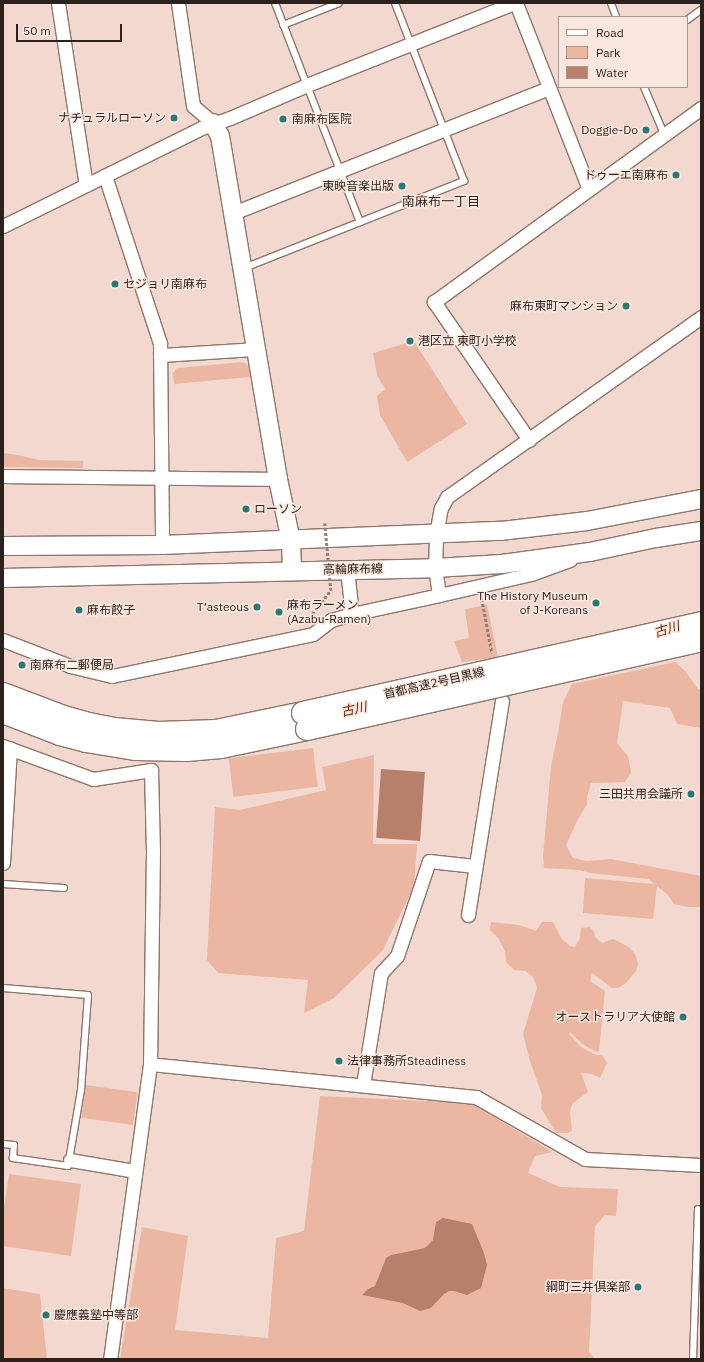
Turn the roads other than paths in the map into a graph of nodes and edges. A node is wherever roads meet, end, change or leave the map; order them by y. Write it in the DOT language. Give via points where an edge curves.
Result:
graph roads {
  1 [pos="58,3"];
  2 [pos="178,3"];
  3 [pos="275,3"];
  4 [pos="339,3"];
  5 [pos="395,3"];
  6 [pos="515,3"];
  7 [pos="611,3"];
  8 [pos="701,10"];
  9 [pos="616,16"];
  10 [pos="688,19"];
  11 [pos="284,25"];
  12 [pos="411,44"];
  13 [pos="307,85"];
  14 [pos="549,88"];
  15 [pos="644,88"];
  16 [pos="701,108"];
  17 [pos="213,123"];
  18 [pos="444,128"];
  19 [pos="664,134"];
  20 [pos="340,171"];
  21 [pos="105,176"];
  22 [pos="86,185"];
  23 [pos="589,189"];
  24 [pos="233,213"];
  25 [pos="360,222"];
  26 [pos="3,226"];
  27 [pos="242,268"];
  28 [pos="701,316"];
  29 [pos="256,349"];
  30 [pos="160,355"];
  31 [pos="529,440"];
  32 [pos="3,476"];
  33 [pos="161,478"];
  34 [pos="278,479"];
  35 [pos="701,499"];
  36 [pos="701,531"];
  37 [pos="436,535"];
  38 [pos="291,541"];
  39 [pos="162,545"];
  40 [pos="3,546"];
  41 [pos="590,552"];
  42 [pos="435,568"];
  43 [pos="347,569"];
  44 [pos="292,570"];
  45 [pos="3,578"];
  46 [pos="439,595"];
  47 [pos="352,614"];
  48 [pos="701,623"];
  49 [pos="3,640"];
  50 [pos="701,640"];
  51 [pos="3,694"];
  52 [pos="502,701"];
  53 [pos="3,712"];
  54 [pos="6,747"];
  55 [pos="3,863"];
  56 [pos="476,866"];
  57 [pos="3,884"];
  58 [pos="64,888"];
  59 [pos="468,915"];
  60 [pos="3,988"];
  61 [pos="150,1064"];
  62 [pos="362,1085"];
  63 [pos="3,1144"];
  64 [pos="70,1160"];
  65 [pos="701,1166"];
  66 [pos="135,1171"];
  67 [pos="698,1209"];
  68 [pos="698,1292"];
  69 [pos="110,1359"];
  70 [pos="693,1359"];
  1 -- 22 [label="street"];
  2 -- 17 [label="street" via="193,106"];
  3 -- 11 [label="lane"];
  4 -- 11 [label="lane"];
  5 -- 12 [label="lane"];
  6 -- 12 [label="street"];
  6 -- 14 [label="street"];
  7 -- 9 [label="lane"];
  8 -- 10 [label="lane"];
  11 -- 13 [label="lane"];
  12 -- 13 [label="street"];
  12 -- 18 [label="lane"];
  13 -- 17 [label="street"];
  13 -- 20 [label="lane"];
  14 -- 18 [label="street"];
  14 -- 23 [label="street"];
  15 -- 19 [label="lane"];
  16 -- 19 [label="street"];
  17 -- 21 [label="street"];
  17 -- 24 [label="main road" via="220,136"];
  18 -- 20 [label="street"];
  18 -- 25 [label="lane" via="464,181"];
  19 -- 23 [label="street"];
  20 -- 24 [label="street"];
  20 -- 25 [label="lane"];
  21 -- 22 [label="street"];
  21 -- 30 [label="street" via="160,343"];
  22 -- 26 [label="street"];
  23 -- 31 [label="street" via="434,302"];
  24 -- 27 [label="main road"];
  25 -- 27 [label="lane"];
  27 -- 29 [label="main road"];
  28 -- 31 [label="street"];
  29 -- 30 [label="street"];
  29 -- 34 [label="main road"];
  30 -- 33 [label="street"];
  31 -- 37 [label="street" via="447,497 440,508"];
  32 -- 33 [label="street"];
  33 -- 34 [label="street"];
  33 -- 39 [label="street"];
  34 -- 38 [label="main road"];
  35 -- 37 [label="main road" via="546,527"];
  36 -- 41 [label="main road, 高輪麻布線"];
  37 -- 38 [label="main road"];
  37 -- 42 [label="street"];
  38 -- 39 [label="main road"];
  38 -- 44 [label="main road"];
  39 -- 40 [label="main road"];
  41 -- 42 [label="main road, 高輪麻布線" via="502,564"];
  41 -- 46 [label="street" via="531,574"];
  42 -- 43 [label="main road, 高輪麻布線"];
  42 -- 46 [label="street"];
  43 -- 44 [label="main road, 高輪麻布線"];
  43 -- 47 [label="street"];
  44 -- 45 [label="main road, 高輪麻布線"];
  46 -- 47 [label="street"];
  47 -- 49 [label="street" via="331,620 313,634 112,676 70,666"];
  48 -- 51 [label="highway, 首都高速2号目黒線, bridge" via="216,731 159,733 114,729 64,717"];
  50 -- 53 [label="highway, 首都高速2号目黒線, bridge" via="220,747 158,751 111,746 60,734"];
  52 -- 56 [label="street"];
  54 -- 55 [label="street"];
  54 -- 61 [label="street" via="92,779 151,770 153,851"];
  56 -- 59 [label="street"];
  56 -- 62 [label="street" via="430,861 396,956 381,973"];
  57 -- 58 [label="lane"];
  60 -- 64 [label="lane" via="88,995 80,1090"];
  61 -- 62 [label="street"];
  61 -- 66 [label="street"];
  62 -- 65 [label="street" via="476,1097 585,1159"];
  63 -- 64 [label="lane" via="14,1145 13,1158 68,1166"];
  64 -- 66 [label="street"];
  66 -- 69 [label="street"];
  67 -- 68 [label="lane"];
  68 -- 70 [label="lane"];
}
